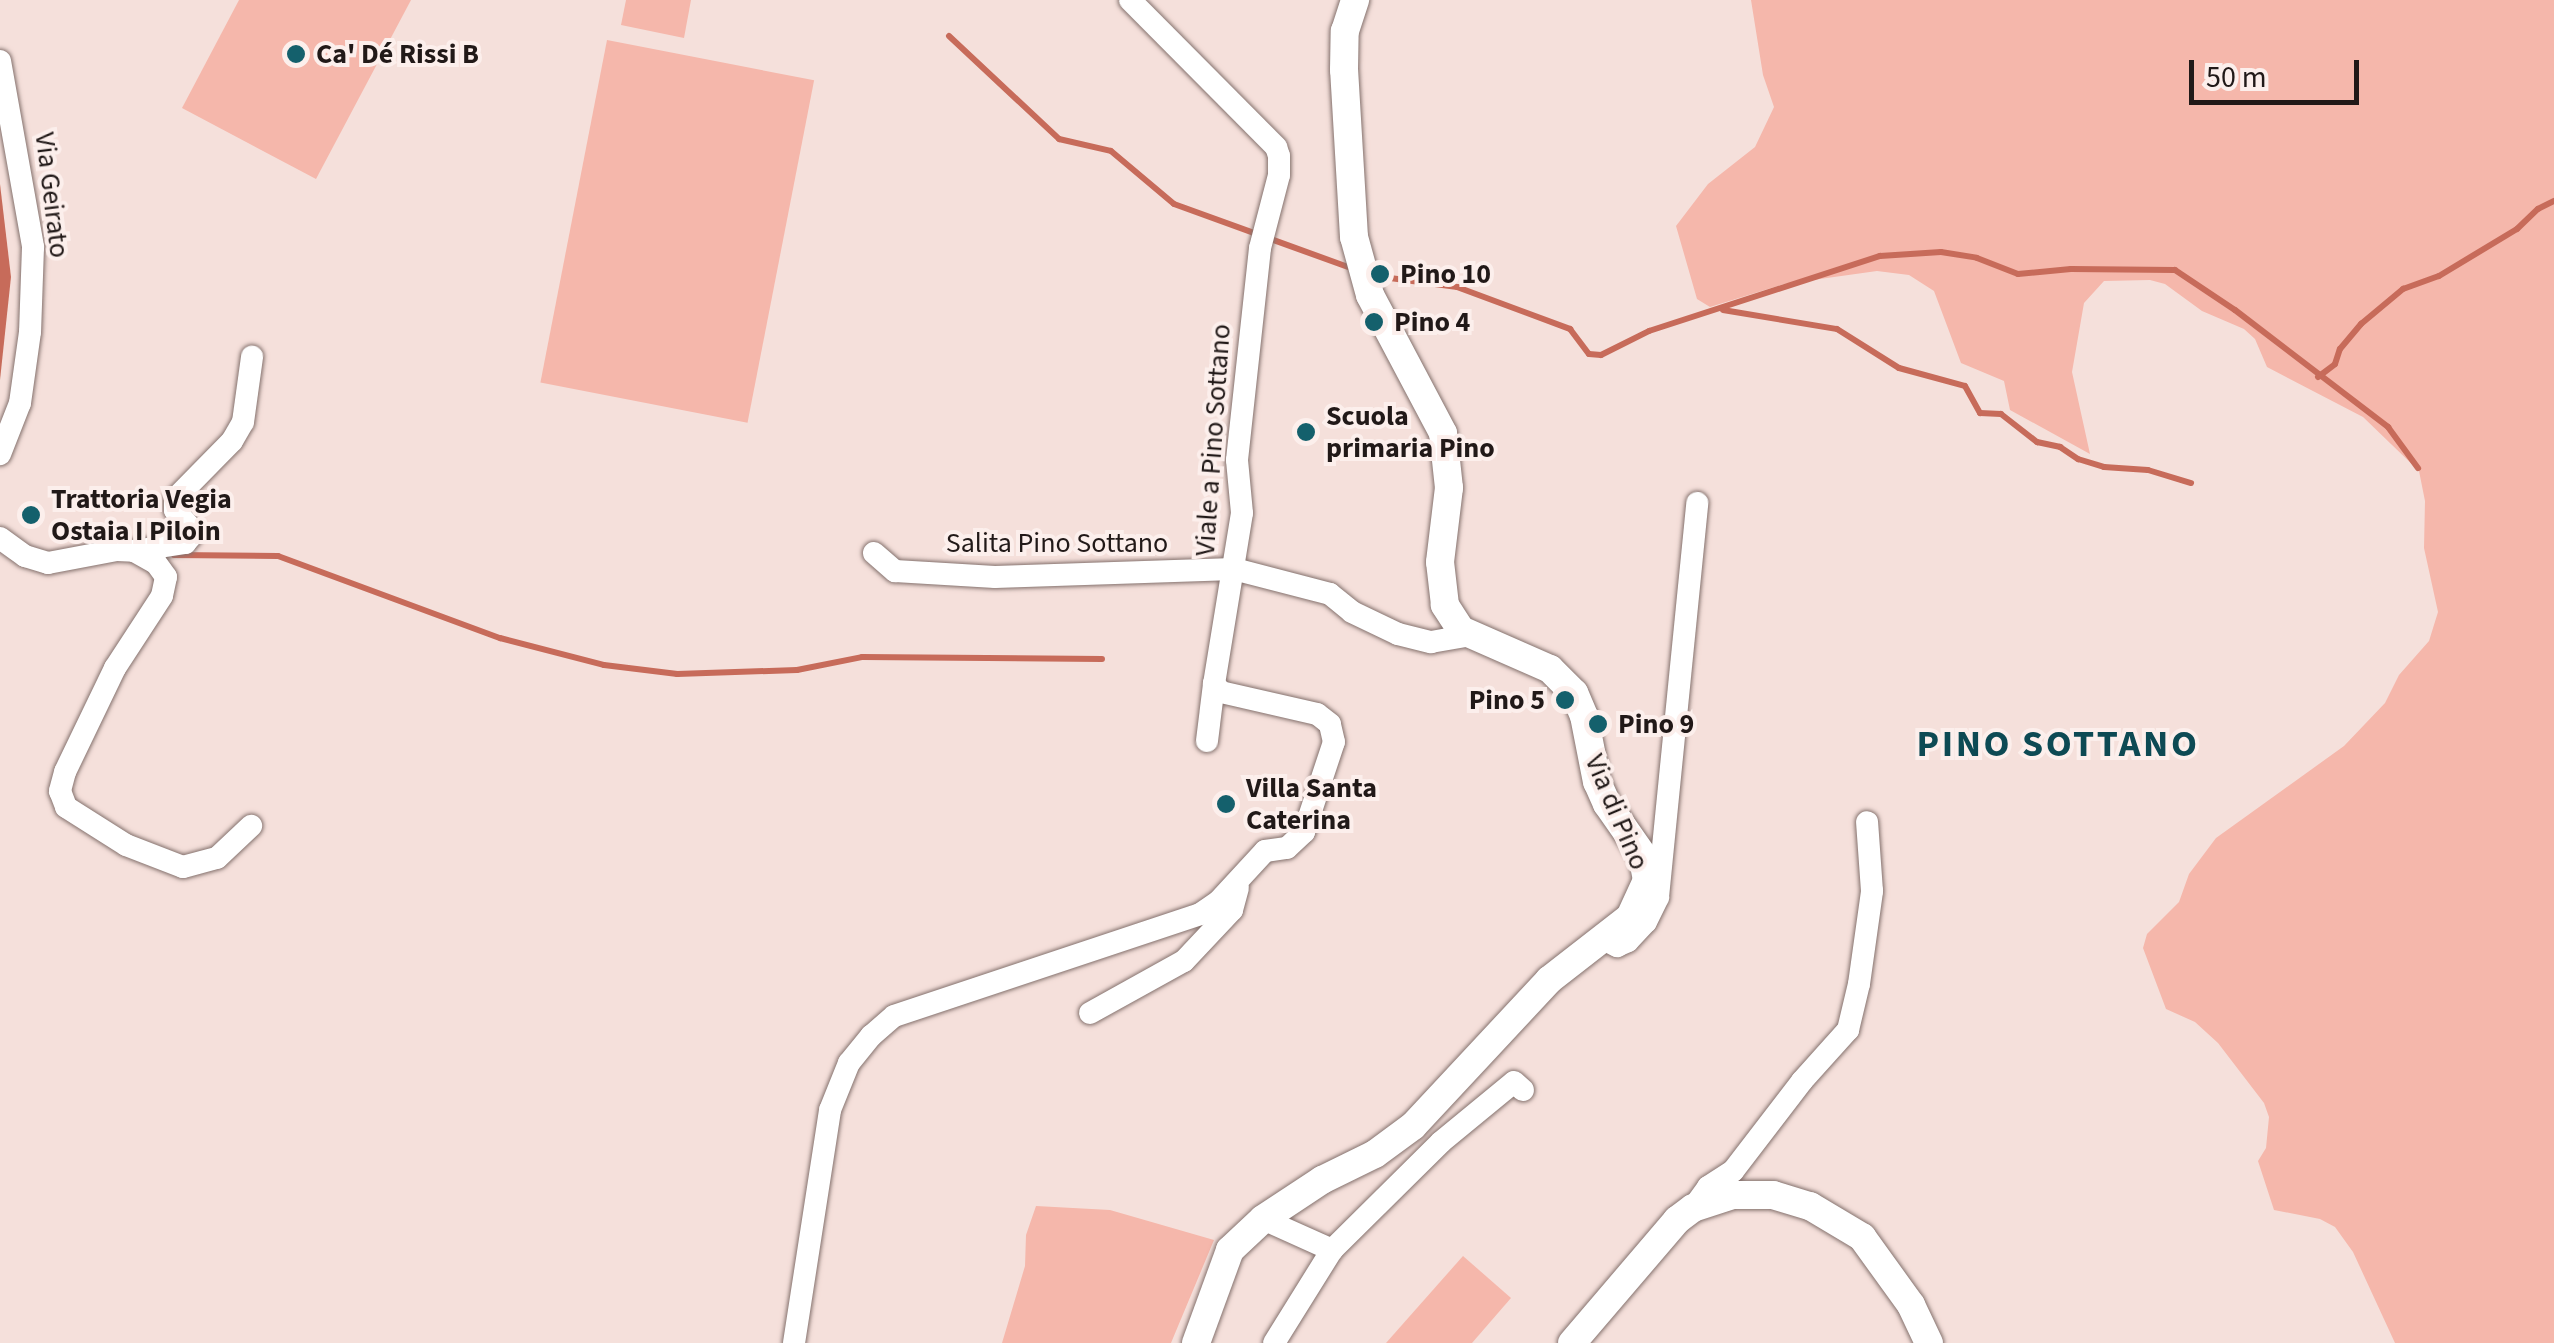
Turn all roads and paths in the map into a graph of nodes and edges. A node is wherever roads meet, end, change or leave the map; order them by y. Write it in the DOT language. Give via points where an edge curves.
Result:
graph roads {
  1 [pos="1130,0"];
  2 [pos="1356,0"];
  3 [pos="0,61"];
  4 [pos="252,357"];
  5 [pos="0,454"];
  6 [pos="1697,503"];
  7 [pos="0,538"];
  8 [pos="134,552"];
  9 [pos="874,554"];
  10 [pos="1234,569"];
  11 [pos="1471,635"];
  12 [pos="1214,684"];
  13 [pos="1207,741"];
  14 [pos="1867,822"];
  15 [pos="251,826"];
  16 [pos="1238,879"];
  17 [pos="1603,939"];
  18 [pos="1090,1014"];
  19 [pos="1523,1090"];
  20 [pos="1693,1208"];
  21 [pos="1263,1219"];
  22 [pos="1332,1250"];
  23 [pos="794,1343"];
  24 [pos="1196,1343"];
  25 [pos="1274,1343"];
  26 [pos="1572,1343"];
  27 [pos="1928,1343"];
  1 -- 10 [label="street, Viale a Pino Sottano" via="1279,156 1254,292"];
  2 -- 11 [label="street" via="1345,31 1344,70 1354,237 1370,295 1443,434 1449,488 1440,584 1448,613"];
  3 -- 5 [label="street, Via Geirato" via="33,247 20,403"];
  4 -- 8 [label="street" via="243,422 175,499 191,536 185,543"];
  6 -- 17 [label="street" via="1654,909 1628,942 1617,946"];
  7 -- 8 [label="street" via="48,563"];
  8 -- 15 [label="street" via="156,563 166,585 90,714 65,772 63,803 126,845 182,867 217,858"];
  9 -- 10 [label="street, Salita Pino Sottano" via="894,570 996,577"];
  10 -- 11 [label="street, Salita Pino Sottano" via="1330,594 1398,634 1431,642"];
  10 -- 12 [label="street, Viale a Pino Sottano"];
  11 -- 17 [label="street, Via di Pino" via="1550,669 1580,703 1598,782 1645,866 1636,907"];
  12 -- 13 [label="street, Viale a Pino Sottano"];
  12 -- 16 [label="street" via="1221,692 1316,714 1330,724 1334,742 1304,832 1287,848 1265,851"];
  14 -- 20 [label="street" via="1872,891 1848,1030 1733,1172 1708,1187"];
  16 -- 18 [label="street" via="1232,910 1194,952"];
  16 -- 23 [label="street" via="1200,914 894,1016 871,1036 849,1062 830,1110"];
  17 -- 21 [label="street, Via di Pino" via="1550,980 1413,1126"];
  19 -- 22 [label="street" via="1514,1082 1441,1142"];
  20 -- 26 [label="street"];
  20 -- 27 [label="street" via="1733,1194 1773,1195 1810,1206 1862,1236 1912,1305"];
  21 -- 22 [label="street"];
  21 -- 24 [label="street, Via di Pino" via="1230,1250"];
  22 -- 25 [label="street"];
}
